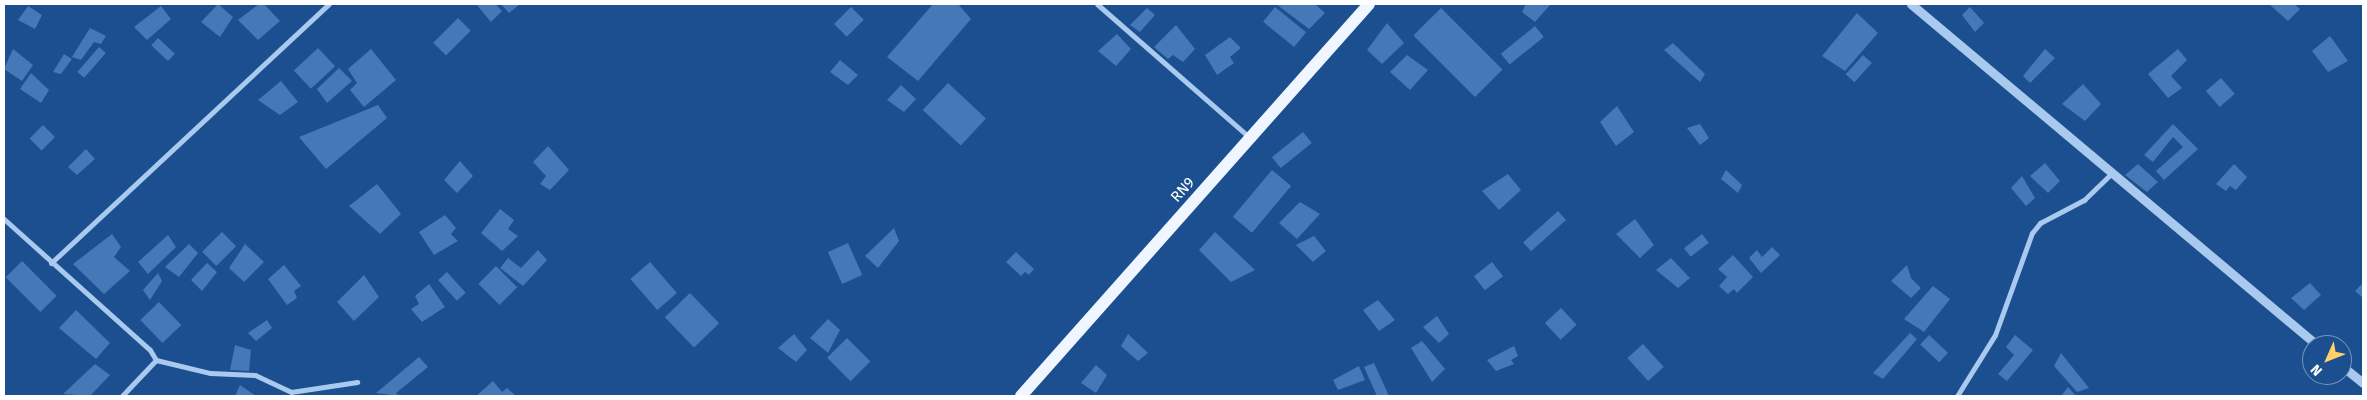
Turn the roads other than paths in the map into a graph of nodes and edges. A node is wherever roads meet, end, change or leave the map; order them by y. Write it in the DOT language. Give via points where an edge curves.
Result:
graph roads {
  1 [pos="329,4"];
  2 [pos="1097,4"];
  3 [pos="1369,4"];
  4 [pos="1911,4"];
  5 [pos="1251,138"];
  6 [pos="2111,174"];
  7 [pos="4,219"];
  8 [pos="51,262"];
  9 [pos="2304,335"];
  10 [pos="156,360"];
  11 [pos="2352,374"];
  12 [pos="357,382"];
  13 [pos="2363,383"];
  14 [pos="122,396"];
  15 [pos="1021,396"];
  16 [pos="1957,396"];
  1 -- 8 [label="street"];
  2 -- 5 [label="street"];
  3 -- 5 [label="main road, RN9"];
  4 -- 6 [label="street"];
  5 -- 15 [label="main road, RN9"];
  6 -- 9 [label="street"];
  6 -- 16 [label="street" via="2084,200 2040,223 2032,233 1995,335"];
  7 -- 8 [label="street"];
  8 -- 10 [label="street"];
  10 -- 12 [label="street" via="210,373 255,375 291,392"];
  10 -- 14 [label="street"];
  11 -- 13 [label="street"];
}
